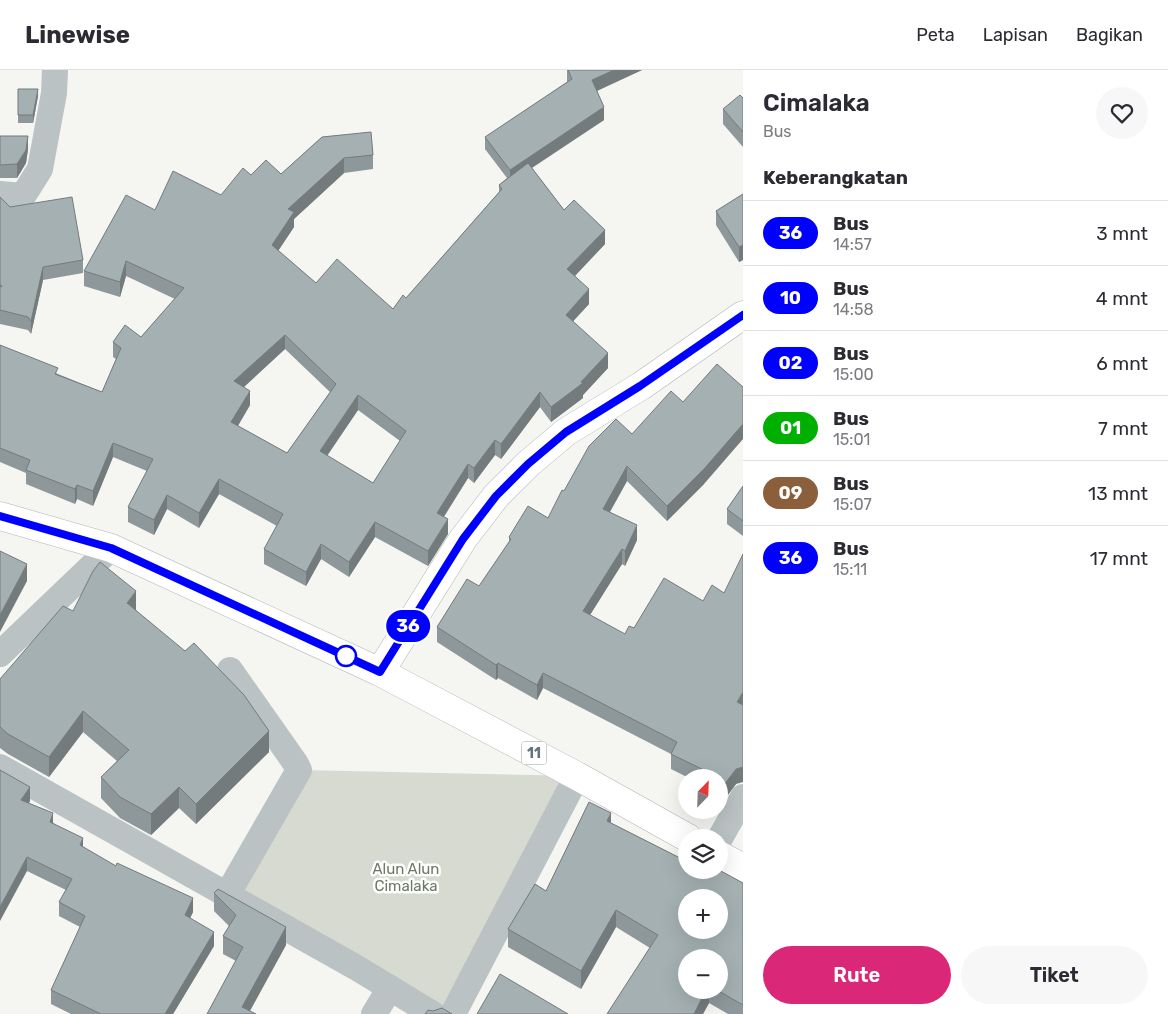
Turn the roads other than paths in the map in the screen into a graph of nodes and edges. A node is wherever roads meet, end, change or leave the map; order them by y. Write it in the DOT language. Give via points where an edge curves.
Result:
graph roads {
  1 [pos="55,70"];
  2 [pos="0,194"];
  3 [pos="743,315"];
  4 [pos="0,516"];
  5 [pos="111,548"];
  6 [pos="0,654"];
  7 [pos="230,670"];
  8 [pos="380,672"];
  9 [pos="0,767"];
  10 [pos="577,776"];
  11 [pos="743,797"];
  12 [pos="725,829"];
  13 [pos="678,832"];
  14 [pos="728,860"];
  15 [pos="743,868"];
  16 [pos="227,895"];
  17 [pos="390,988"];
  18 [pos="374,1014"];
  19 [pos="433,1014"];
  20 [pos="453,1014"];
  1 -- 2 [label="street" via="52,108 37,174 23,196"];
  3 -- 8 [label="main road" via="566,432 522,470 496,496 463,539"];
  4 -- 5 [label="main road, 11"];
  5 -- 6 [label="street"];
  5 -- 8 [label="main road, 11"];
  7 -- 16 [label="street" via="299,770"];
  8 -- 10 [label="main road, 11"];
  9 -- 16 [label="street"];
  10 -- 13 [label="main road, 11"];
  10 -- 20 [label="street"];
  11 -- 12 [label="street"];
  14 -- 15 [label="main road"];
  16 -- 17 [label="street"];
  17 -- 18 [label="street"];
  17 -- 19 [label="street"];
}
